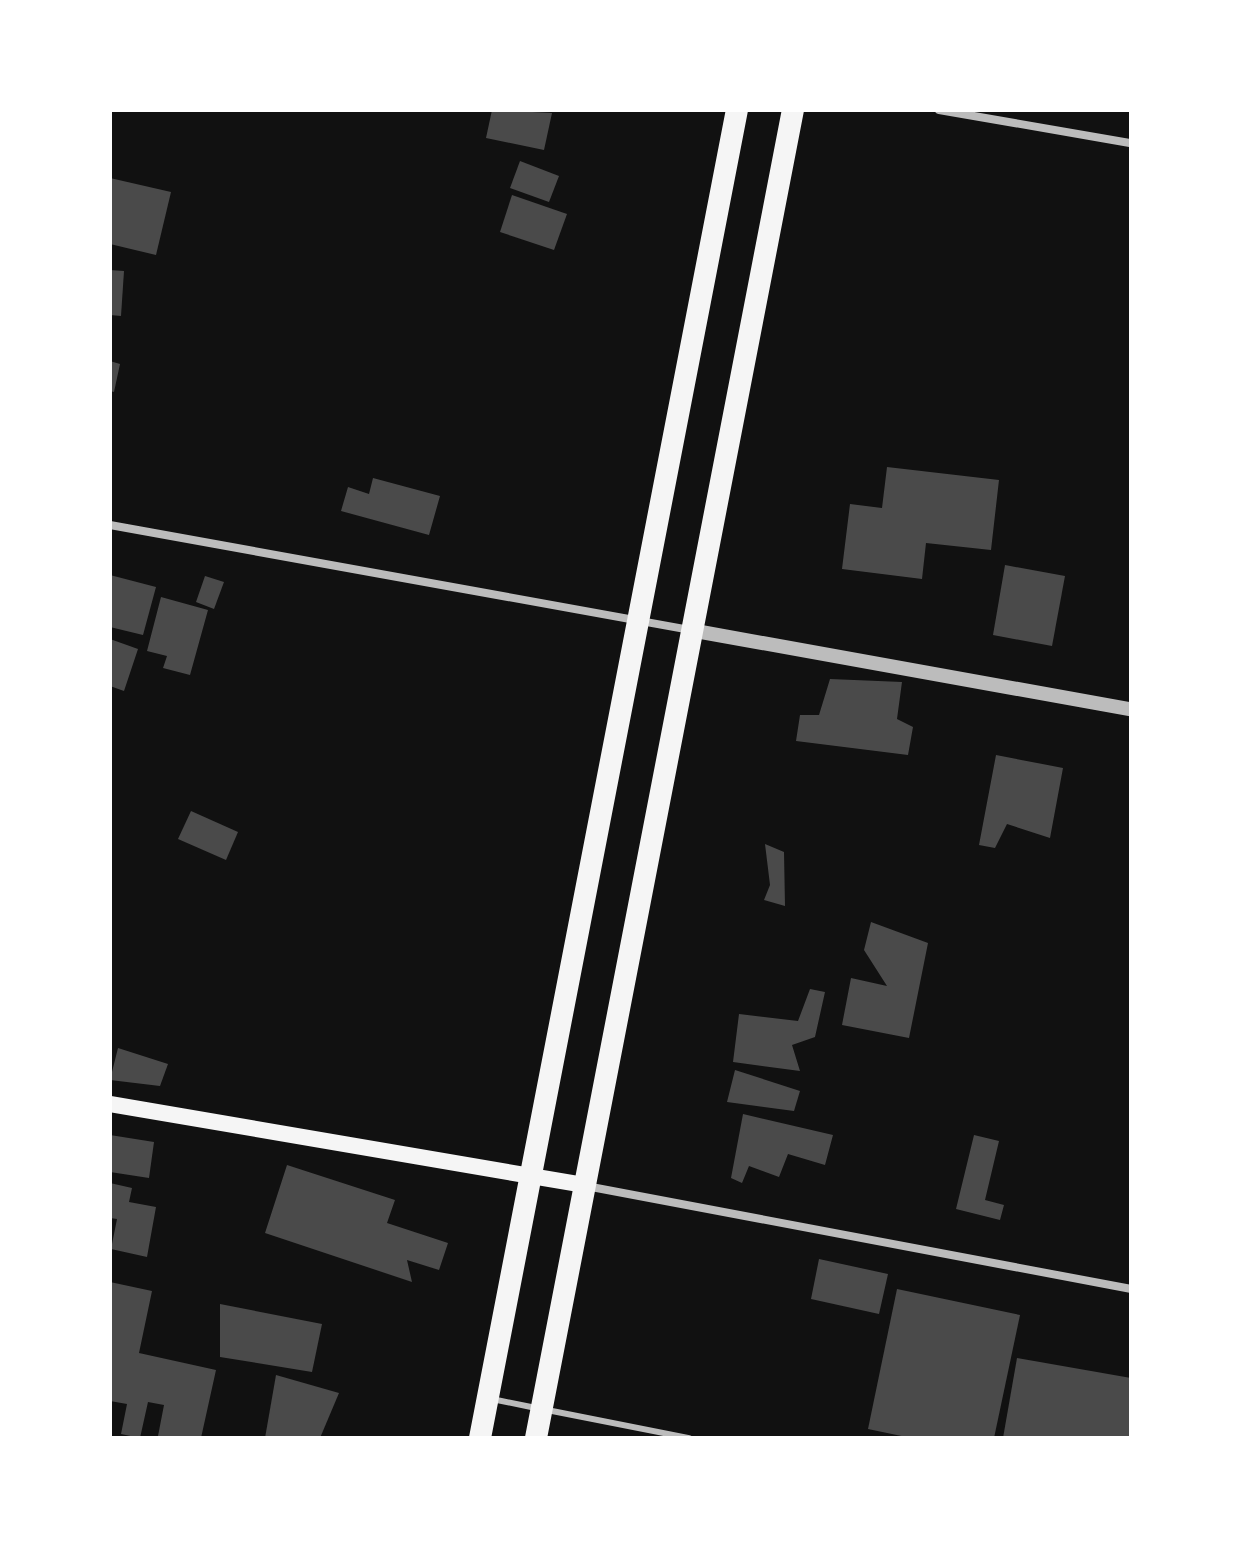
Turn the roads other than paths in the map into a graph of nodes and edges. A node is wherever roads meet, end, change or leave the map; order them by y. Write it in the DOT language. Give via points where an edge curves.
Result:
graph roads {
  1 [pos="737,110"];
  2 [pos="793,110"];
  3 [pos="939,110"];
  4 [pos="1131,143"];
  5 [pos="110,525"];
  6 [pos="637,620"];
  7 [pos="690,630"];
  8 [pos="1131,709"];
  9 [pos="110,1104"];
  10 [pos="532,1176"];
  11 [pos="585,1185"];
  12 [pos="1131,1289"];
  13 [pos="489,1398"];
  14 [pos="542,1409"];
  15 [pos="480,1438"];
  16 [pos="536,1438"];
  17 [pos="689,1438"];
  1 -- 6 [label="highway"];
  2 -- 7 [label="highway"];
  3 -- 4 [label="street"];
  5 -- 6 [label="street"];
  6 -- 7 [label="street"];
  6 -- 10 [label="highway"];
  7 -- 8 [label="street"];
  7 -- 11 [label="highway"];
  9 -- 10 [label="main road"];
  10 -- 11 [label="main road"];
  10 -- 13 [label="highway"];
  11 -- 12 [label="street"];
  11 -- 14 [label="highway"];
  13 -- 14 [label="lane"];
  13 -- 15 [label="highway"];
  14 -- 16 [label="highway"];
  14 -- 17 [label="lane"];
}
